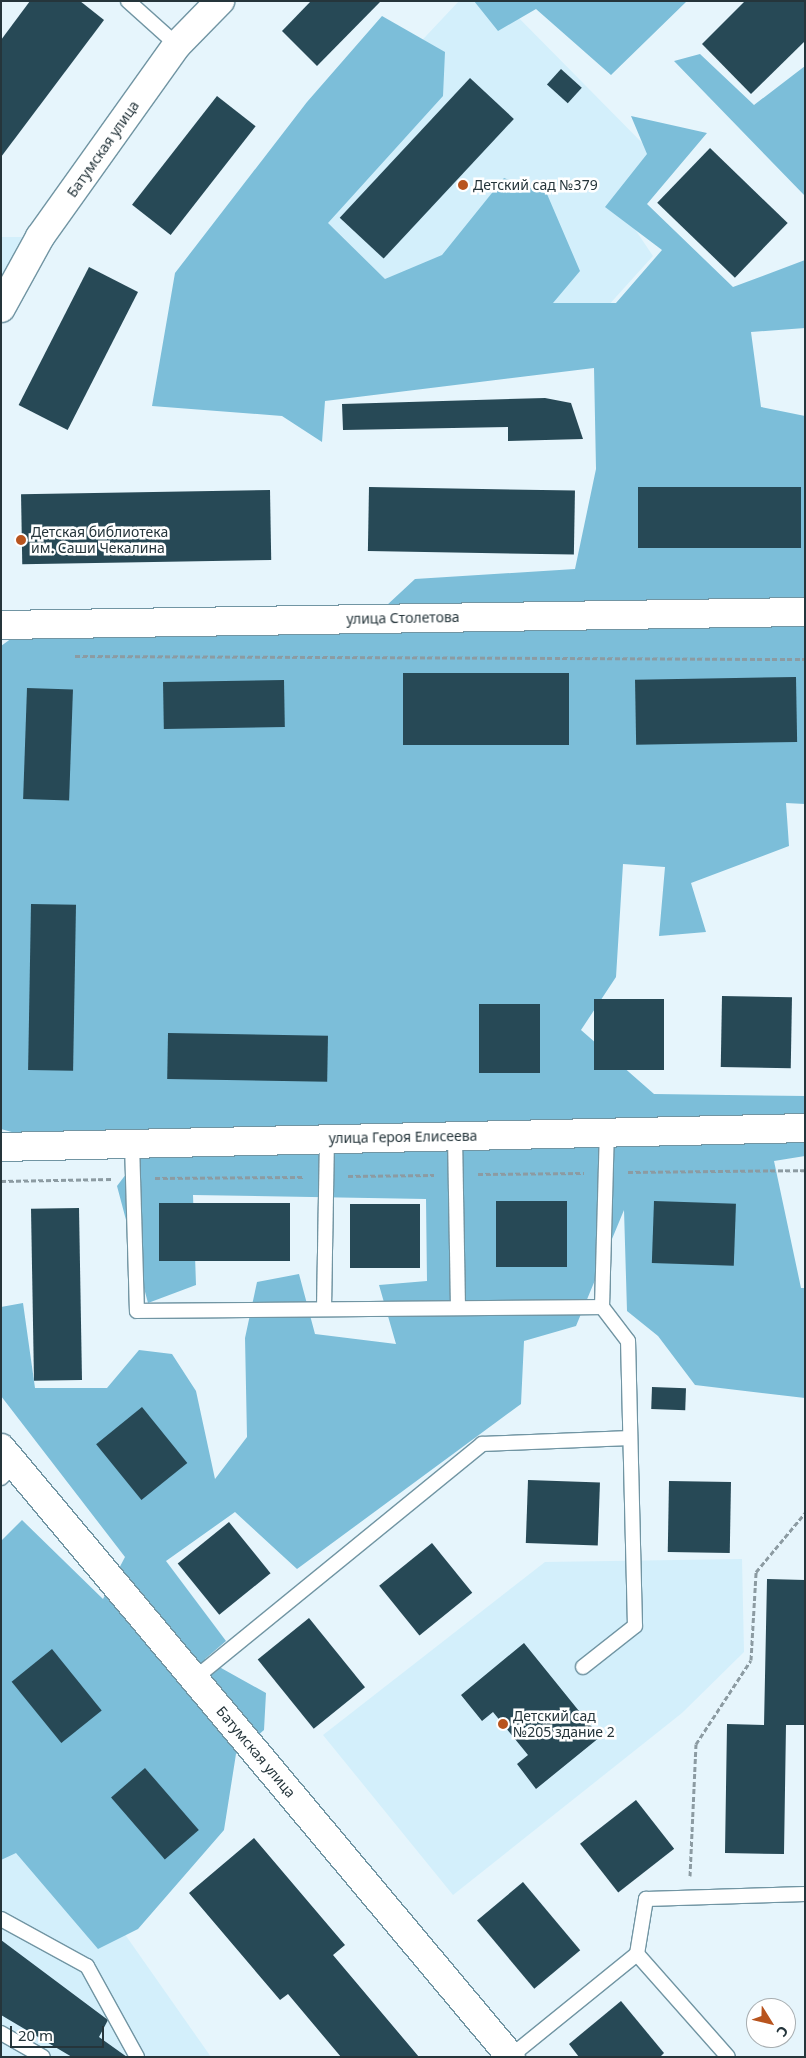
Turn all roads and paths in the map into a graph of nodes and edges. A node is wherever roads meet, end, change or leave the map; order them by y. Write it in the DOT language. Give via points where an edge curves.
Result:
graph roads {
  1 [pos="128,1"];
  2 [pos="220,1"];
  3 [pos="177,45"];
  4 [pos="1,308"];
  5 [pos="805,612"];
  6 [pos="1,625"];
  7 [pos="71,656"];
  8 [pos="805,659"];
  9 [pos="805,1128"];
  10 [pos="606,1132"];
  11 [pos="454,1136"];
  12 [pos="327,1139"];
  13 [pos="132,1144"];
  14 [pos="1,1147"];
  15 [pos="805,1170"];
  16 [pos="606,1172"];
  17 [pos="455,1174"];
  18 [pos="326,1176"];
  19 [pos="133,1179"];
  20 [pos="1,1181"];
  21 [pos="602,1307"];
  22 [pos="458,1308"];
  23 [pos="324,1309"];
  24 [pos="630,1438"];
  25 [pos="6,1463"];
  26 [pos="805,1513"];
  27 [pos="583,1667"];
  28 [pos="194,1679"];
  29 [pos="805,1894"];
  30 [pos="688,1897"];
  31 [pos="1,1919"];
  32 [pos="636,1954"];
  33 [pos="1,2033"];
  34 [pos="511,2056"];
  35 [pos="42,2057"];
  36 [pos="137,2057"];
  37 [pos="728,2057"];
  1 -- 3 [label="lane"];
  2 -- 3 [label="street, Батумская улица"];
  3 -- 4 [label="street, Батумская улица" via="40,237"];
  5 -- 6 [label="street, улица Столетова"];
  7 -- 8 [label="path"];
  9 -- 10 [label="street, улица Героя Елисеева"];
  10 -- 11 [label="street, улица Героя Елисеева"];
  10 -- 16 [label="lane"];
  11 -- 12 [label="street, улица Героя Елисеева"];
  11 -- 17 [label="lane"];
  12 -- 13 [label="street, улица Героя Елисеева"];
  12 -- 18 [label="lane"];
  13 -- 14 [label="street, улица Героя Елисеева"];
  13 -- 19 [label="lane"];
  15 -- 16 [label="path"];
  16 -- 17 [label="path"];
  16 -- 21 [label="lane"];
  17 -- 18 [label="path"];
  17 -- 22 [label="lane"];
  18 -- 19 [label="path"];
  18 -- 23 [label="lane"];
  19 -- 20 [label="path"];
  19 -- 23 [label="lane" via="137,1311"];
  21 -- 22 [label="lane"];
  21 -- 24 [label="lane" via="628,1341"];
  22 -- 23 [label="lane"];
  24 -- 27 [label="lane" via="635,1626"];
  24 -- 28 [label="lane" via="482,1444"];
  25 -- 28 [label="street, Батумская улица"];
  26 -- 30 [label="path" via="756,1572 751,1660 696,1744"];
  28 -- 34 [label="street, Батумская улица"];
  29 -- 30 [label="lane"];
  30 -- 32 [label="lane" via="646,1898"];
  31 -- 36 [label="lane" via="87,1966"];
  32 -- 34 [label="lane"];
  32 -- 37 [label="lane"];
  33 -- 35 [label="lane"];
}
